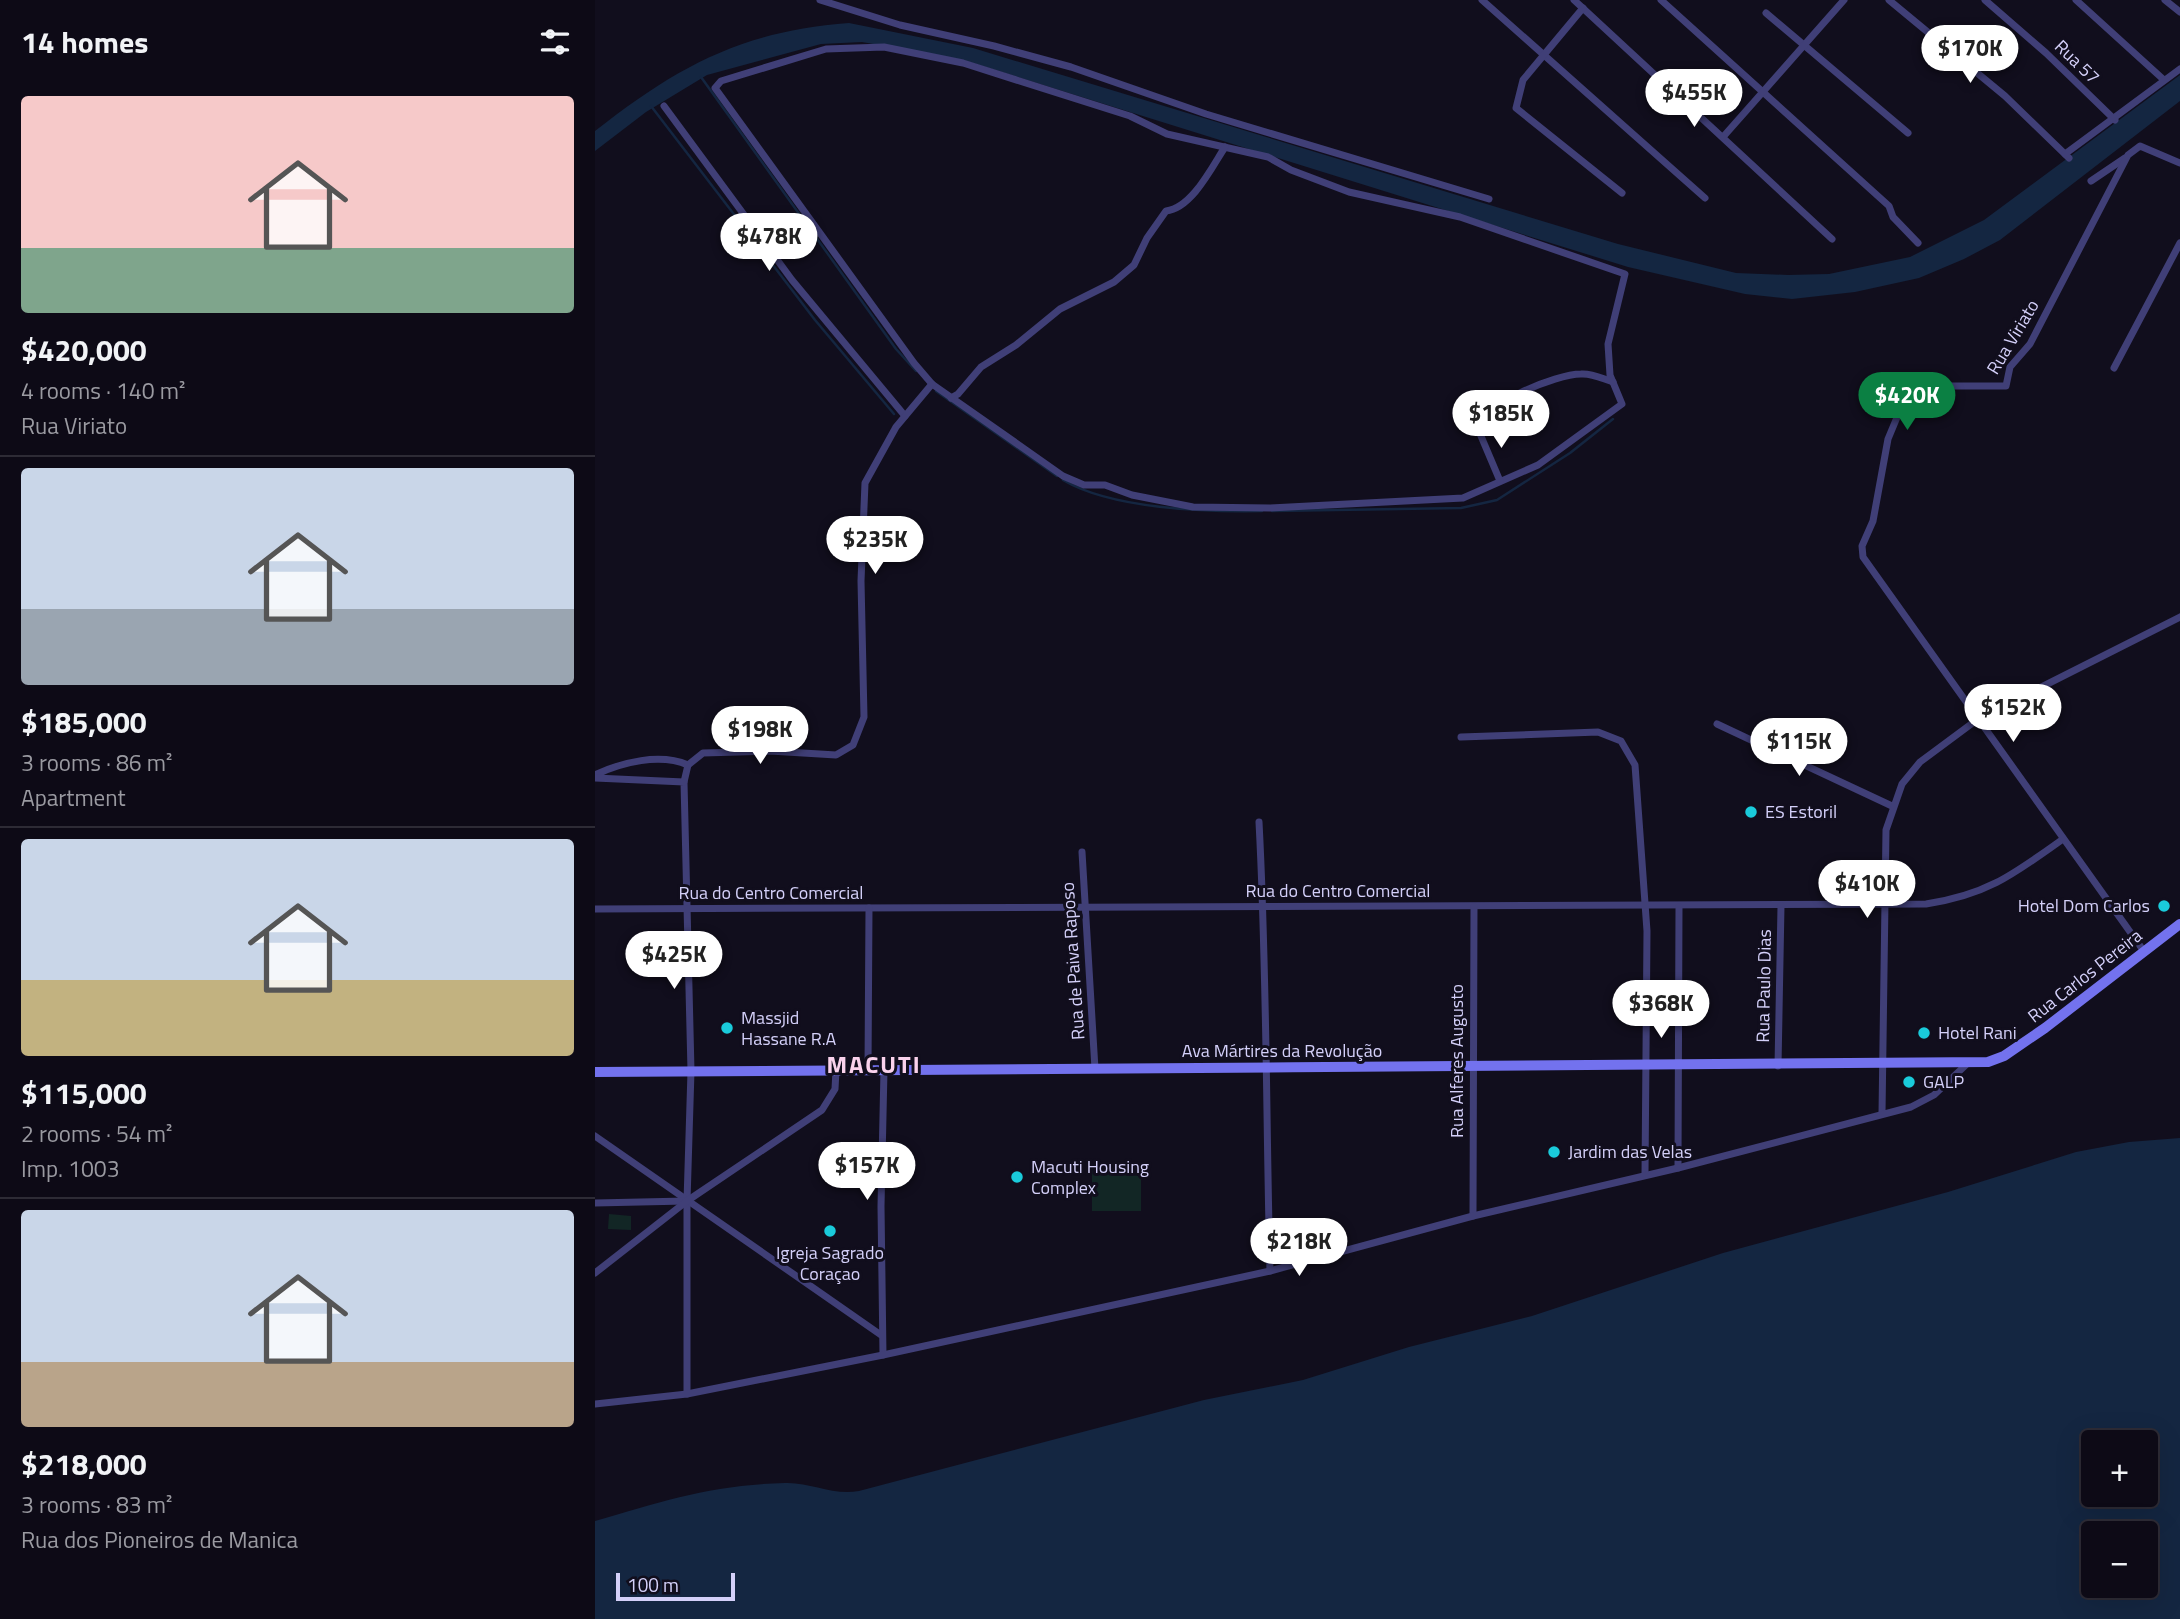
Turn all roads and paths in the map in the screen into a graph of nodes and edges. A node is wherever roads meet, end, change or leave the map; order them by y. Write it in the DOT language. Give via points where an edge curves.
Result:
graph roads {
  1 [pos="821,0"];
  2 [pos="1482,0"];
  3 [pos="1574,0"];
  4 [pos="1661,0"];
  5 [pos="1844,0"];
  6 [pos="1889,0"];
  7 [pos="1985,0"];
  8 [pos="2076,0"];
  9 [pos="2165,0"];
  10 [pos="1583,8"];
  11 [pos="1766,12"];
  12 [pos="2180,12"];
  13 [pos="1804,48"];
  14 [pos="1542,54"];
  15 [pos="2180,69"];
  16 [pos="2164,80"];
  17 [pos="1763,93"];
  18 [pos="664,106"];
  19 [pos="2115,120"];
  20 [pos="1908,133"];
  21 [pos="1723,137"];
  22 [pos="1225,147"];
  23 [pos="2128,155"];
  24 [pos="2180,163"];
  25 [pos="2091,181"];
  26 [pos="1622,194"];
  27 [pos="1705,198"];
  28 [pos="1489,199"];
  29 [pos="1832,239"];
  30 [pos="1918,243"];
  31 [pos="2180,243"];
  32 [pos="2114,368"];
  33 [pos="1613,382"];
  34 [pos="932,384"];
  35 [pos="951,398"];
  36 [pos="905,416"];
  37 [pos="1500,481"];
  38 [pos="2177,618"];
  39 [pos="2180,629"];
  40 [pos="1978,719"];
  41 [pos="1717,724"];
  42 [pos="1461,737"];
  43 [pos="688,765"];
  44 [pos="595,777"];
  45 [pos="684,782"];
  46 [pos="1892,806"];
  47 [pos="1259,822"];
  48 [pos="2063,839"];
  49 [pos="1082,852"];
  50 [pos="1884,905"];
  51 [pos="1085,906"];
  52 [pos="1264,906"];
  53 [pos="1644,906"];
  54 [pos="1781,906"];
  55 [pos="1474,907"];
  56 [pos="1679,907"];
  57 [pos="869,908"];
  58 [pos="595,909"];
  59 [pos="686,910"];
  60 [pos="2180,924"];
  61 [pos="2143,950"];
  62 [pos="1969,1062"];
  63 [pos="1264,1066"];
  64 [pos="1778,1066"];
  65 [pos="1884,1066"];
  66 [pos="1472,1067"];
  67 [pos="1646,1067"];
  68 [pos="1677,1067"];
  69 [pos="1095,1069"];
  70 [pos="836,1070"];
  71 [pos="868,1070"];
  72 [pos="884,1070"];
  73 [pos="691,1071"];
  74 [pos="595,1072"];
  75 [pos="1882,1114"];
  76 [pos="595,1136"];
  77 [pos="1678,1168"];
  78 [pos="1645,1174"];
  79 [pos="687,1201"];
  80 [pos="595,1203"];
  81 [pos="1473,1216"];
  82 [pos="1270,1271"];
  83 [pos="595,1273"];
  84 [pos="881,1335"];
  85 [pos="883,1356"];
  86 [pos="687,1394"];
  87 [pos="595,1404"];
  1 -- 28 [label="street" via="900,25 1071,67 1206,114"];
  2 -- 14 [label="street"];
  3 -- 10 [label="street"];
  4 -- 17 [label="street"];
  5 -- 13 [label="street"];
  6 -- 19 [label="street" via="2005,96 2067,156"];
  7 -- 19 [label="street, Rua 57"];
  8 -- 16 [label="street"];
  9 -- 12 [label="street"];
  10 -- 14 [label="street"];
  10 -- 21 [label="street"];
  11 -- 13 [label="street"];
  13 -- 17 [label="street"];
  13 -- 20 [label="street"];
  14 -- 26 [label="street" via="1523,80 1516,108"];
  14 -- 27 [label="street"];
  15 -- 16 [label="street"];
  16 -- 19 [label="street"];
  17 -- 21 [label="street"];
  17 -- 30 [label="street" via="1889,206 1893,217"];
  18 -- 36 [label="street" via="792,280"];
  21 -- 29 [label="street"];
  22 -- 33 [label="street" via="1268,157 1349,192 1460,217 1625,274 1608,344"];
  22 -- 34 [label="street" via="1167,134 1130,116 963,63 884,47 826,49 721,81 715,88 891,336"];
  22 -- 35 [label="street" via="1193,193 1175,210 1166,211 1134,265 1114,282 1060,309 981,367"];
  23 -- 24 [label="street, Rua Viriato" via="2140,146"];
  23 -- 25 [label="street"];
  23 -- 40 [label="street, Rua Viriato" via="2030,344 2010,367 2006,386 1951,386 1913,379 1888,439 1863,557"];
  31 -- 32 [label="street"];
  33 -- 37 [label="street" via="1620,407 1538,465"];
  33 -- 37 [label="street" via="1583,373 1551,379 1486,414 1478,429"];
  34 -- 35 [label="street"];
  34 -- 36 [label="street"];
  35 -- 37 [label="street" via="1035,459 1074,481 1193,507 1437,501 1463,498"];
  36 -- 43 [label="street" via="865,483 861,581 864,717 853,745 836,755 703,753"];
  38 -- 39 [label="street"];
  38 -- 40 [label="street"];
  40 -- 46 [label="street" via="1920,762"];
  40 -- 48 [label="street"];
  41 -- 46 [label="street"];
  42 -- 53 [label="street" via="1598,732 1621,741 1635,765"];
  43 -- 44 [label="street" via="670,758 607,769"];
  43 -- 45 [label="street"];
  44 -- 45 [label="street"];
  45 -- 59 [label="street"];
  46 -- 50 [label="street" via="1886,830"];
  47 -- 52 [label="street"];
  48 -- 50 [label="street, Rua do Centro Comercial" via="2021,870 1963,899"];
  48 -- 61 [label="street"];
  49 -- 51 [label="street, Rua de Paiva Raposo"];
  50 -- 54 [label="street, Rua do Centro Comercial"];
  50 -- 65 [label="street"];
  51 -- 52 [label="street, Rua do Centro Comercial"];
  51 -- 57 [label="street, Rua do Centro Comercial"];
  51 -- 69 [label="street, Rua de Paiva Raposo"];
  52 -- 55 [label="street, Rua do Centro Comercial"];
  52 -- 63 [label="street"];
  53 -- 55 [label="street, Rua do Centro Comercial"];
  53 -- 56 [label="street, Rua do Centro Comercial"];
  53 -- 67 [label="street"];
  54 -- 56 [label="street, Rua do Centro Comercial"];
  54 -- 64 [label="street, Rua Paulo Dias"];
  55 -- 66 [label="street, Rua Alferes Augusto"];
  56 -- 68 [label="street"];
  57 -- 59 [label="street, Rua do Centro Comercial"];
  57 -- 71 [label="street"];
  58 -- 59 [label="street, Rua do Centro Comercial"];
  59 -- 73 [label="street"];
  60 -- 61 [label="street, Rua Carlos Pereira"];
  61 -- 62 [label="street, Rua Carlos Pereira" via="2004,1056"];
  62 -- 65 [label="street, Ava Mártires da Revolução"];
  62 -- 75 [label="street" via="1934,1094 1911,1107"];
  63 -- 66 [label="street, Ava Mártires da Revolução"];
  63 -- 69 [label="street, Ava Mártires da Revolução"];
  63 -- 82 [label="street"];
  64 -- 65 [label="street, Ava Mártires da Revolução"];
  64 -- 68 [label="street, Ava Mártires da Revolução"];
  65 -- 75 [label="street"];
  66 -- 67 [label="street, Ava Mártires da Revolução"];
  66 -- 81 [label="street, Rua Alferes Augusto"];
  67 -- 68 [label="street, Ava Mártires da Revolução"];
  67 -- 78 [label="street"];
  68 -- 77 [label="street"];
  69 -- 72 [label="street, Ava Mártires da Revolução"];
  70 -- 71 [label="street, Ava Mártires da Revolução"];
  70 -- 73 [label="street, Ava Mártires da Revolução"];
  70 -- 79 [label="street" via="835,1089 821,1110"];
  71 -- 72 [label="street, Ava Mártires da Revolução"];
  72 -- 84 [label="street"];
  73 -- 74 [label="street, Ava Mártires da Revolução"];
  73 -- 79 [label="street"];
  75 -- 77 [label="street"];
  76 -- 79 [label="street"];
  77 -- 78 [label="street"];
  78 -- 81 [label="street"];
  79 -- 80 [label="street"];
  79 -- 83 [label="street"];
  79 -- 84 [label="street"];
  79 -- 86 [label="street"];
  81 -- 82 [label="street"];
  82 -- 85 [label="street"];
  84 -- 85 [label="street"];
  85 -- 86 [label="street"];
  86 -- 87 [label="street"];
}
